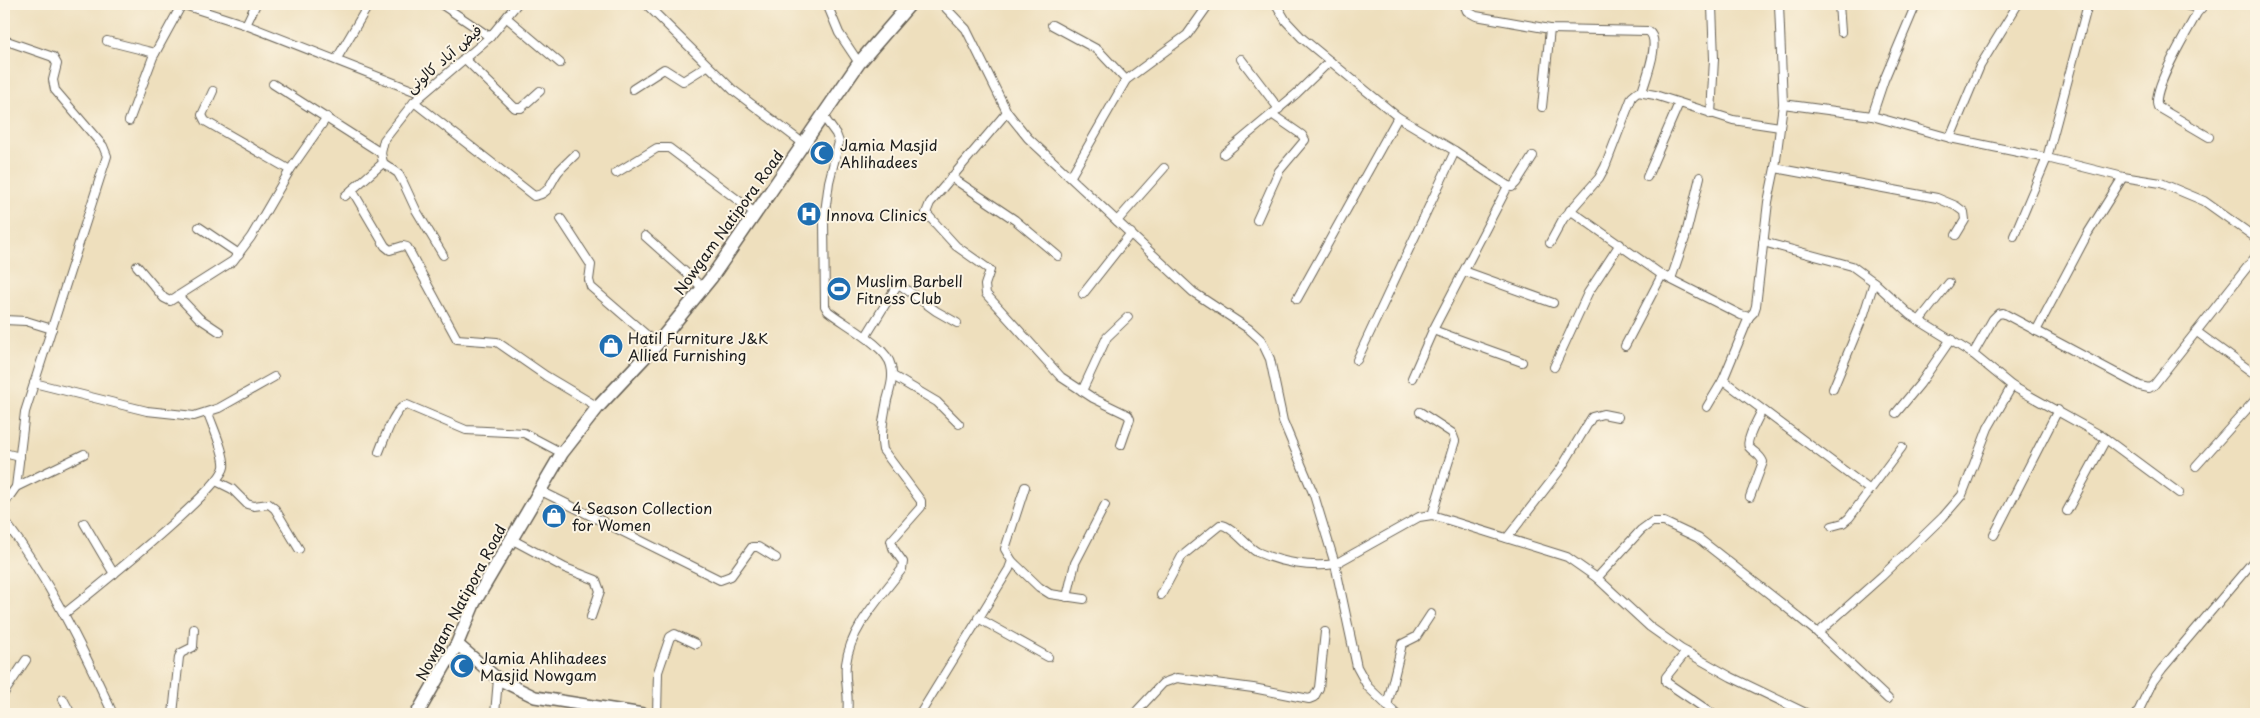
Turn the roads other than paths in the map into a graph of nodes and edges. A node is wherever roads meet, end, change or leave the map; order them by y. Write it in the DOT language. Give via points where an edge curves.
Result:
graph roads {
  1 [pos="182,4"];
  2 [pos="256,4"];
  3 [pos="369,4"];
  4 [pos="441,4"];
  5 [pos="518,4"];
  6 [pos="646,4"];
  7 [pos="827,4"];
  8 [pos="910,4"];
  9 [pos="942,4"];
  10 [pos="1209,4"];
  11 [pos="1276,4"];
  12 [pos="1464,4"];
  13 [pos="1779,4"];
  14 [pos="1839,4"];
  15 [pos="1916,4"];
  16 [pos="2018,4"];
  17 [pos="2088,4"];
  18 [pos="2181,4"];
  19 [pos="1712,6"];
  20 [pos="2202,6"];
  21 [pos="507,18"];
  22 [pos="246,25"];
  23 [pos="1052,25"];
  24 [pos="1550,28"];
  25 [pos="1841,32"];
  26 [pos="490,37"];
  27 [pos="4,40"];
  28 [pos="107,40"];
  29 [pos="155,53"];
  30 [pos="464,58"];
  31 [pos="1241,59"];
  32 [pos="336,60"];
  33 [pos="1330,61"];
  34 [pos="560,63"];
  35 [pos="859,63"];
  36 [pos="708,66"];
  37 [pos="1126,80"];
  38 [pos="273,84"];
  39 [pos="634,88"];
  40 [pos="213,91"];
  41 [pos="540,92"];
  42 [pos="1642,92"];
  43 [pos="422,94"];
  44 [pos="414,102"];
  45 [pos="1679,103"];
  46 [pos="1783,104"];
  47 [pos="1542,107"];
  48 [pos="1279,109"];
  49 [pos="1007,112"];
  50 [pos="1711,114"];
  51 [pos="1273,115"];
  52 [pos="824,116"];
  53 [pos="1872,116"];
  54 [pos="1398,117"];
  55 [pos="327,118"];
  56 [pos="129,121"];
  57 [pos="1780,127"];
  58 [pos="2209,137"];
  59 [pos="1950,138"];
  60 [pos="804,144"];
  61 [pos="1455,151"];
  62 [pos="381,152"];
  63 [pos="1224,154"];
  64 [pos="575,155"];
  65 [pos="1534,156"];
  66 [pos="2047,158"];
  67 [pos="383,163"];
  68 [pos="1164,168"];
  69 [pos="1775,168"];
  70 [pos="290,170"];
  71 [pos="616,173"];
  72 [pos="1071,176"];
  73 [pos="951,177"];
  74 [pos="1700,177"];
  75 [pos="2123,177"];
  76 [pos="1647,178"];
  77 [pos="1508,186"];
  78 [pos="1570,210"];
  79 [pos="755,213"];
  80 [pos="561,219"];
  81 [pos="1257,220"];
  82 [pos="1117,221"];
  83 [pos="199,227"];
  84 [pos="1131,234"];
  85 [pos="1956,235"];
  86 [pos="645,236"];
  87 [pos="2014,236"];
  88 [pos="2256,238"];
  89 [pos="1550,242"];
  90 [pos="1763,242"];
  91 [pos="1620,244"];
  92 [pos="239,254"];
  93 [pos="443,255"];
  94 [pos="1058,256"];
  95 [pos="2256,256"];
  96 [pos="137,266"];
  97 [pos="1464,271"];
  98 [pos="1662,275"];
  99 [pos="1672,279"];
  100 [pos="1874,282"];
  101 [pos="1949,283"];
  102 [pos="703,288"];
  103 [pos="1083,294"];
  104 [pos="178,296"];
  105 [pos="1297,299"];
  106 [pos="1553,303"];
  107 [pos="1128,317"];
  108 [pos="1750,317"];
  109 [pos="4,320"];
  110 [pos="1919,320"];
  111 [pos="957,323"];
  112 [pos="52,329"];
  113 [pos="1433,330"];
  114 [pos="2036,331"];
  115 [pos="220,332"];
  116 [pos="2197,332"];
  117 [pos="866,336"];
  118 [pos="1951,339"];
  119 [pos="656,344"];
  120 [pos="1624,346"];
  121 [pos="1973,354"];
  122 [pos="1357,360"];
  123 [pos="1522,362"];
  124 [pos="1554,367"];
  125 [pos="2256,375"];
  126 [pos="892,376"];
  127 [pos="274,377"];
  128 [pos="1412,378"];
  129 [pos="1723,380"];
  130 [pos="34,383"];
  131 [pos="2012,386"];
  132 [pos="1833,389"];
  133 [pos="1082,390"];
  134 [pos="2256,399"];
  135 [pos="598,407"];
  136 [pos="1707,407"];
  137 [pos="1762,410"];
  138 [pos="2058,410"];
  139 [pos="1420,412"];
  140 [pos="208,413"];
  141 [pos="1896,413"];
  142 [pos="1618,417"];
  143 [pos="959,424"];
  144 [pos="2106,439"];
  145 [pos="1121,445"];
  146 [pos="1902,447"];
  147 [pos="379,452"];
  148 [pos="4,453"];
  149 [pos="562,453"];
  150 [pos="84,454"];
  151 [pos="20,457"];
  152 [pos="2196,466"];
  153 [pos="216,481"];
  154 [pos="16,487"];
  155 [pos="1025,487"];
  156 [pos="539,490"];
  157 [pos="1870,490"];
  158 [pos="2179,492"];
  159 [pos="1750,497"];
  160 [pos="4,504"];
  161 [pos="1105,505"];
  162 [pos="2067,511"];
  163 [pos="1432,515"];
  164 [pos="4,520"];
  165 [pos="84,523"];
  166 [pos="1832,526"];
  167 [pos="1994,535"];
  168 [pos="1507,538"];
  169 [pos="511,539"];
  170 [pos="300,550"];
  171 [pos="776,558"];
  172 [pos="2256,558"];
  173 [pos="1012,561"];
  174 [pos="1335,564"];
  175 [pos="114,574"];
  176 [pos="1597,578"];
  177 [pos="1161,595"];
  178 [pos="1067,597"];
  179 [pos="1084,599"];
  180 [pos="64,614"];
  181 [pos="1431,614"];
  182 [pos="591,617"];
  183 [pos="978,618"];
  184 [pos="194,629"];
  185 [pos="1325,632"];
  186 [pos="1818,632"];
  187 [pos="457,644"];
  188 [pos="696,644"];
  189 [pos="1686,652"];
  190 [pos="1048,657"];
  191 [pos="26,660"];
  192 [pos="498,679"];
  193 [pos="4,693"];
  194 [pos="1888,699"];
  195 [pos="63,700"];
  196 [pos="1387,706"];
  197 [pos="624,713"];
  198 [pos="71,714"];
  199 [pos="113,714"];
  200 [pos="173,714"];
  201 [pos="417,714"];
  202 [pos="495,714"];
  203 [pos="643,714"];
  204 [pos="656,714"];
  205 [pos="847,714"];
  206 [pos="920,714"];
  207 [pos="1134,714"];
  208 [pos="1396,714"];
  209 [pos="1713,714"];
  210 [pos="1808,714"];
  211 [pos="2137,714"];
  1 -- 22 [label="street"];
  1 -- 29 [label="street"];
  2 -- 22 [label="street"];
  3 -- 32 [label="street"];
  4 -- 26 [label="street"];
  5 -- 21 [label="street, فیض آباد کالونی"];
  6 -- 36 [label="street"];
  7 -- 35 [label="street" via="839,33"];
  8 -- 35 [label="main road, Nowgam Natipora Road"];
  9 -- 49 [label="street" via="966,29"];
  10 -- 37 [label="street" via="1187,35"];
  11 -- 33 [label="street" via="1302,38"];
  12 -- 24 [label="street" via="1467,11 1476,16"];
  13 -- 46 [label="street"];
  14 -- 25 [label="street"];
  15 -- 53 [label="street"];
  16 -- 59 [label="street" via="1980,66"];
  17 -- 66 [label="street"];
  18 -- 20 [label="street"];
  19 -- 50 [label="street"];
  20 -- 58 [label="street" via="2161,81 2156,102 2158,107"];
  21 -- 26 [label="street, فیض آباد کالونی"];
  21 -- 34 [label="street"];
  22 -- 32 [label="street"];
  23 -- 37 [label="street" via="1098,50"];
  24 -- 42 [label="street" via="1648,30 1655,44"];
  24 -- 47 [label="street"];
  26 -- 30 [label="street, فیض آباد کالونی"];
  27 -- 112 [label="street" via="53,58 57,64 53,80 55,90 103,146 107,156"];
  28 -- 29 [label="street"];
  29 -- 56 [label="street"];
  30 -- 41 [label="street" via="515,108 521,108"];
  30 -- 43 [label="street, فیض آباد کالونی"];
  31 -- 48 [label="street"];
  32 -- 43 [label="street"];
  33 -- 48 [label="street"];
  33 -- 54 [label="street"];
  35 -- 52 [label="main road, Nowgam Natipora Road"];
  36 -- 39 [label="street" via="683,81 668,70 660,70"];
  36 -- 60 [label="street" via="733,90"];
  37 -- 72 [label="street"];
  38 -- 55 [label="street"];
  40 -- 70 [label="street" via="202,115 206,121"];
  42 -- 45 [label="street"];
  42 -- 78 [label="street" via="1632,97 1599,178"];
  43 -- 44 [label="street, فیض آباد کالونی"];
  44 -- 62 [label="street, فیض آباد کالونی" via="384,140"];
  44 -- 64 [label="street" via="534,196 549,189 557,173"];
  45 -- 50 [label="street"];
  45 -- 76 [label="street"];
  46 -- 53 [label="street"];
  46 -- 57 [label="street"];
  48 -- 51 [label="street"];
  49 -- 72 [label="street" via="1028,138"];
  49 -- 73 [label="street"];
  50 -- 57 [label="street"];
  51 -- 63 [label="street"];
  51 -- 81 [label="street" via="1305,140 1279,171"];
  52 -- 60 [label="main road, Nowgam Natipora Road"];
  52 -- 117 [label="street" via="839,142 824,220 825,306 828,312"];
  53 -- 59 [label="street"];
  54 -- 61 [label="street"];
  54 -- 105 [label="street"];
  55 -- 62 [label="street"];
  55 -- 70 [label="street"];
  57 -- 69 [label="street"];
  59 -- 66 [label="street"];
  60 -- 79 [label="main road, Nowgam Natipora Road"];
  61 -- 77 [label="street"];
  61 -- 122 [label="street"];
  62 -- 67 [label="street"];
  65 -- 77 [label="street" via="1516,183"];
  66 -- 75 [label="street"];
  66 -- 87 [label="street"];
  67 -- 93 [label="street" via="398,173"];
  67 -- 135 [label="street" via="348,193 385,246 390,250 407,247 457,339 497,342"];
  68 -- 82 [label="street"];
  69 -- 85 [label="street" via="1937,198 1964,212 1965,220"];
  69 -- 90 [label="street"];
  70 -- 92 [label="street"];
  71 -- 79 [label="street" via="657,148 669,148"];
  72 -- 82 [label="street"];
  73 -- 94 [label="street" via="1015,220"];
  73 -- 133 [label="street" via="930,203 926,212 928,217 956,246 990,270 985,289 989,298 1054,370"];
  74 -- 99 [label="street"];
  75 -- 88 [label="street" via="2160,182 2188,193 2214,207"];
  75 -- 114 [label="street" via="2088,233"];
  77 -- 97 [label="street"];
  78 -- 89 [label="street"];
  78 -- 91 [label="street"];
  79 -- 102 [label="main road, Nowgam Natipora Road"];
  80 -- 119 [label="street" via="592,265 588,280 591,287"];
  82 -- 84 [label="street"];
  83 -- 92 [label="street"];
  84 -- 103 [label="street"];
  84 -- 174 [label="street" via="1193,292 1250,329 1261,340 1270,358 1283,421 1314,496"];
  86 -- 102 [label="street"];
  90 -- 100 [label="street" via="1839,261 1856,268"];
  90 -- 108 [label="street" via="1756,306"];
  91 -- 98 [label="street"];
  91 -- 124 [label="street" via="1588,293"];
  92 -- 104 [label="street" via="221,270"];
  95 -- 116 [label="street"];
  96 -- 104 [label="street" via="167,301"];
  97 -- 106 [label="street"];
  97 -- 113 [label="street"];
  98 -- 99 [label="street"];
  98 -- 120 [label="street"];
  99 -- 108 [label="street"];
  100 -- 110 [label="street" via="1898,306"];
  100 -- 132 [label="street"];
  101 -- 110 [label="street"];
  102 -- 119 [label="main road, Nowgam Natipora Road"];
  104 -- 115 [label="street" via="199,318"];
  107 -- 133 [label="street" via="1106,338"];
  108 -- 129 [label="street"];
  109 -- 112 [label="street" via="26,321"];
  110 -- 118 [label="street"];
  111 -- 117 [label="street" via="900,285"];
  112 -- 130 [label="street"];
  113 -- 123 [label="street"];
  113 -- 128 [label="street"];
  114 -- 116 [label="street" via="2145,388 2154,384"];
  114 -- 121 [label="street" via="2005,314 1998,314"];
  116 -- 125 [label="street"];
  117 -- 126 [label="street" via="889,361"];
  118 -- 121 [label="street"];
  118 -- 141 [label="street"];
  119 -- 135 [label="main road, Nowgam Natipora Road"];
  121 -- 131 [label="street"];
  126 -- 143 [label="street" via="937,402"];
  126 -- 205 [label="street" via="884,413 883,450 922,505 892,537 891,544 903,562 902,569 861,624 848,652"];
  127 -- 140 [label="street"];
  129 -- 136 [label="street"];
  129 -- 137 [label="street"];
  130 -- 140 [label="street" via="147,412 194,416"];
  130 -- 151 [label="street" via="25,412"];
  131 -- 138 [label="street"];
  131 -- 186 [label="street" via="1988,428 1962,495 1882,576"];
  133 -- 145 [label="street" via="1128,415 1130,418"];
  134 -- 152 [label="street"];
  135 -- 149 [label="main road, Nowgam Natipora Road"];
  137 -- 157 [label="street"];
  137 -- 159 [label="street" via="1748,440 1749,447 1763,462"];
  138 -- 144 [label="street"];
  138 -- 167 [label="street"];
  139 -- 163 [label="street" via="1452,433 1455,441"];
  140 -- 153 [label="street" via="224,461 224,471"];
  142 -- 168 [label="street" via="1603,414 1592,417 1560,470"];
  144 -- 158 [label="street"];
  144 -- 162 [label="street"];
  146 -- 157 [label="street"];
  147 -- 149 [label="street" via="397,411 407,405 466,430 524,433"];
  148 -- 151 [label="street"];
  149 -- 156 [label="main road, Nowgam Natipora Road"];
  150 -- 154 [label="street"];
  151 -- 154 [label="street"];
  153 -- 170 [label="street" via="232,489 247,504 269,504"];
  153 -- 175 [label="street"];
  154 -- 160 [label="street"];
  155 -- 173 [label="street" via="1005,549"];
  156 -- 169 [label="main road, Nowgam Natipora Road"];
  156 -- 171 [label="street" via="720,580 731,576 752,547"];
  157 -- 166 [label="street" via="1846,522"];
  161 -- 178 [label="street" via="1074,564"];
  163 -- 168 [label="street"];
  163 -- 174 [label="street" via="1414,519"];
  164 -- 180 [label="street" via="34,562"];
  165 -- 175 [label="street"];
  168 -- 176 [label="street" via="1567,557"];
  169 -- 182 [label="street" via="565,568 596,580 600,591"];
  169 -- 187 [label="main road, Nowgam Natipora Road" via="474,603"];
  172 -- 211 [label="street" via="2162,669"];
  173 -- 178 [label="street" via="1043,590"];
  173 -- 183 [label="street"];
  174 -- 177 [label="street" via="1302,564 1258,552 1227,526 1220,525 1182,556"];
  174 -- 196 [label="street" via="1357,667 1368,687"];
  175 -- 180 [label="street"];
  176 -- 186 [label="street" via="1641,530 1652,522 1664,522 1698,538"];
  176 -- 189 [label="street" via="1650,628"];
  178 -- 179 [label="street"];
  180 -- 199 [label="street"];
  181 -- 196 [label="street" via="1416,637 1402,644"];
  183 -- 190 [label="street"];
  183 -- 206 [label="street"];
  184 -- 200 [label="street" via="193,647 179,657"];
  185 -- 207 [label="street" via="1319,688 1314,697 1309,699 1177,678 1163,683"];
  186 -- 194 [label="street"];
  187 -- 192 [label="main road"];
  187 -- 201 [label="main road, Nowgam Natipora Road"];
  188 -- 204 [label="street" via="675,634 670,637 658,672"];
  189 -- 209 [label="street" via="1666,677 1666,682"];
  189 -- 210 [label="street"];
  191 -- 193 [label="street"];
  192 -- 197 [label="main road" via="535,697"];
  192 -- 202 [label="street"];
  195 -- 198 [label="street"];
  196 -- 208 [label="street"];
  197 -- 203 [label="main road"];
}
